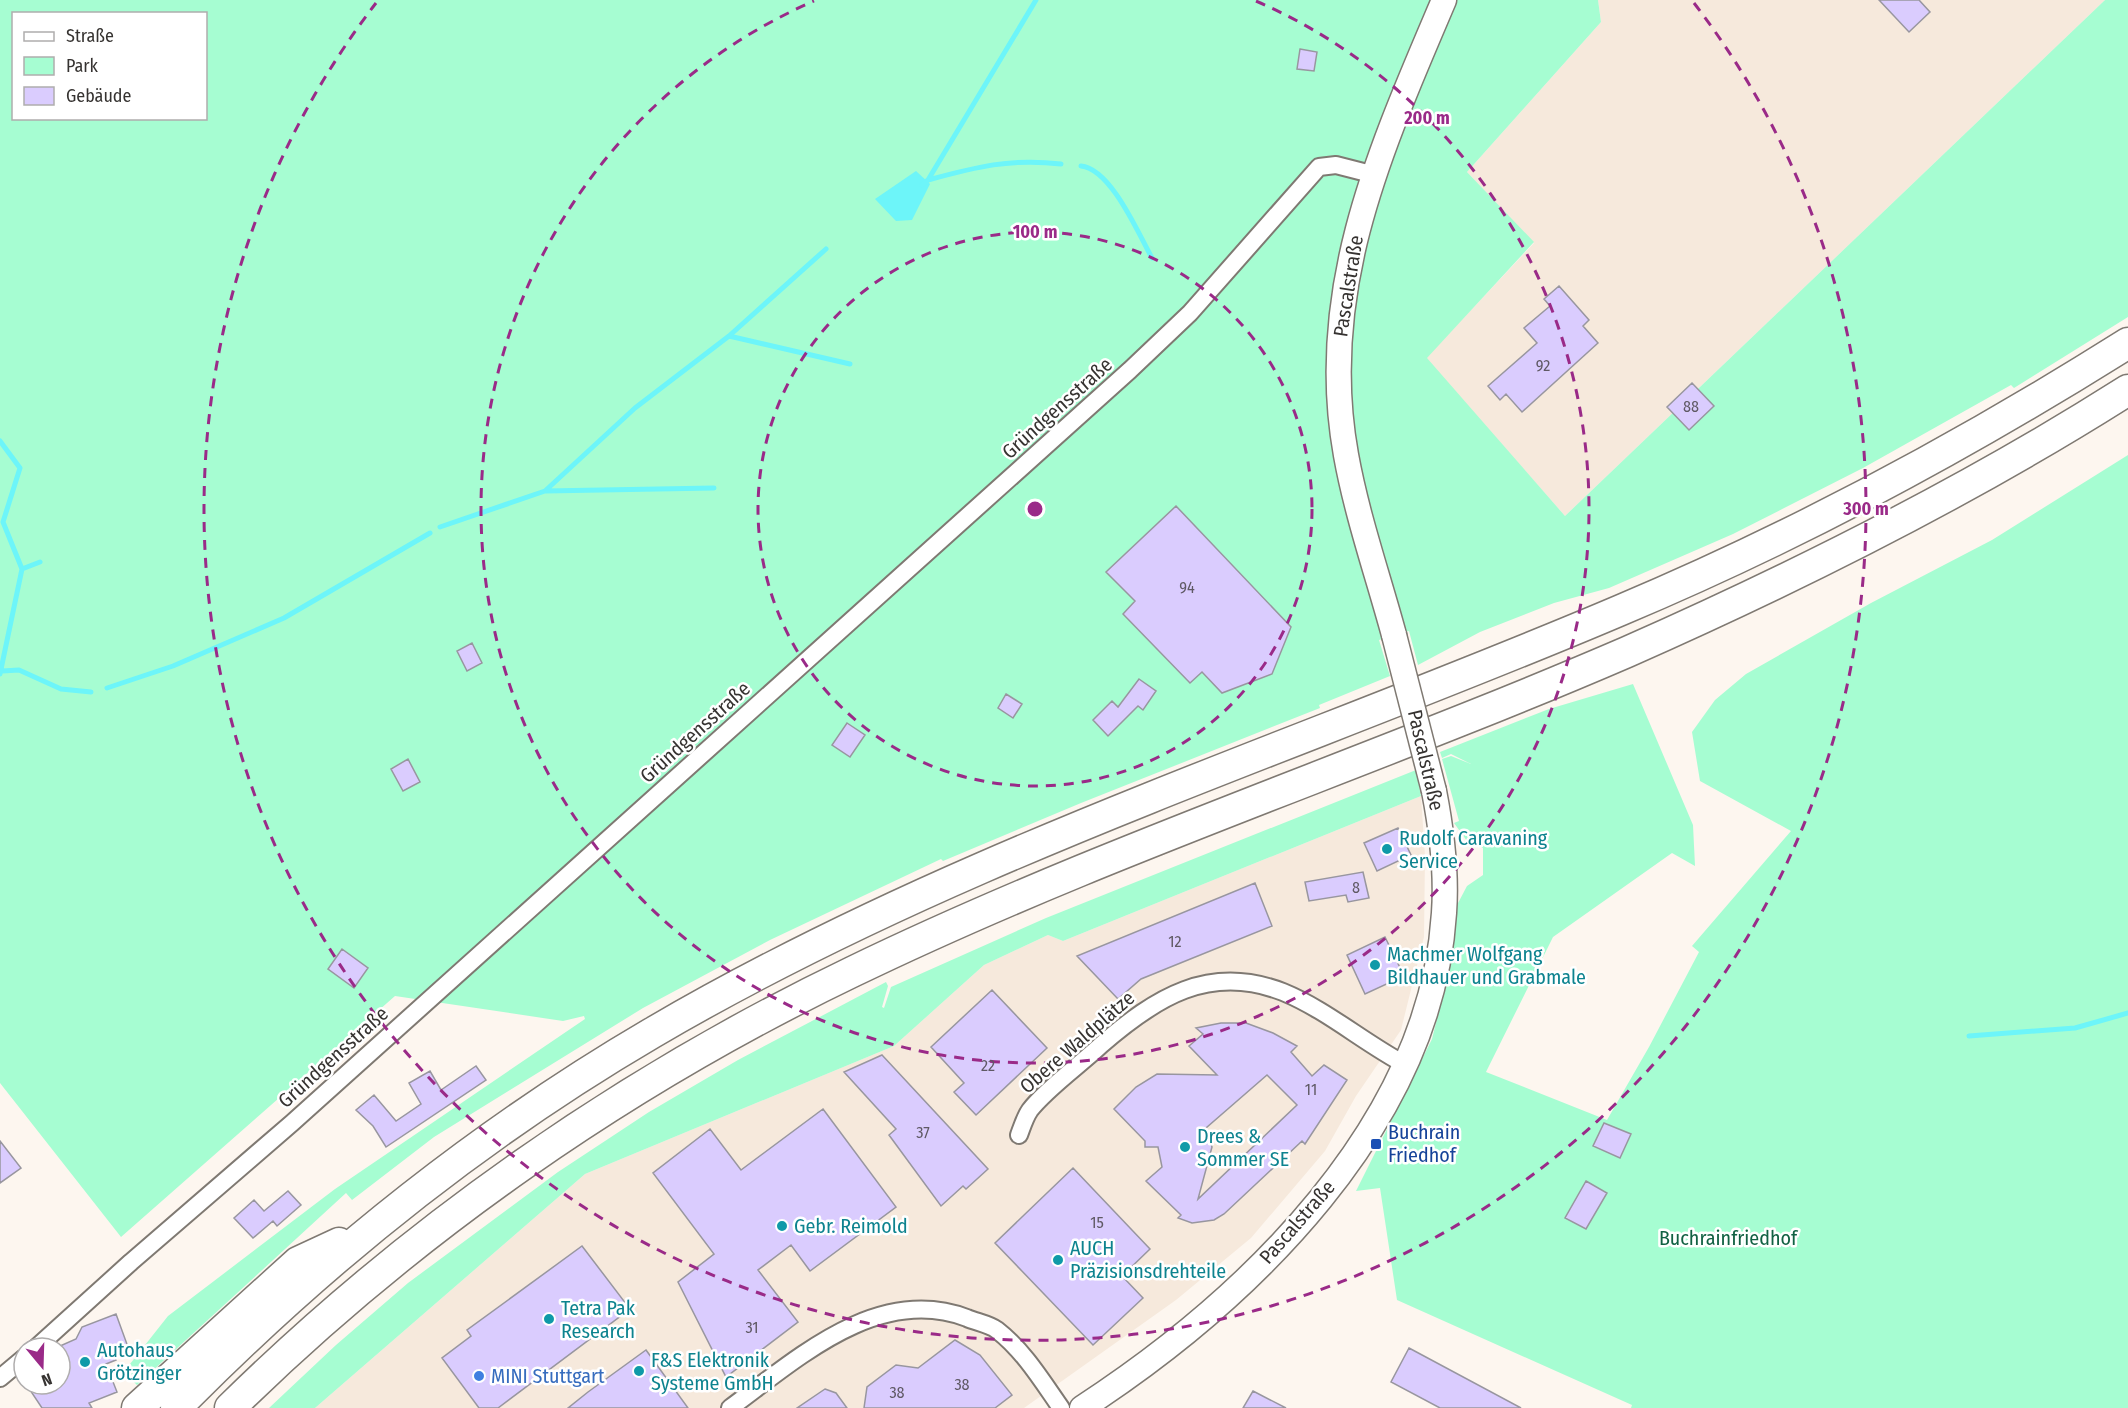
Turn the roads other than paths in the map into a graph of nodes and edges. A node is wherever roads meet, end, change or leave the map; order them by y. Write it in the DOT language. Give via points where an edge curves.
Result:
graph roads {
  1 [pos="1444,0"];
  2 [pos="1375,175"];
  3 [pos="2128,343"];
  4 [pos="2126,392"];
  5 [pos="1406,1065"];
  6 [pos="1019,1135"];
  7 [pos="369,1230"];
  8 [pos="49,1336"];
  9 [pos="12,1368"];
  10 [pos="0,1378"];
  11 [pos="138,1408"];
  12 [pos="176,1408"];
  13 [pos="230,1408"];
  14 [pos="730,1408"];
  15 [pos="1061,1408"];
  16 [pos="1082,1408"];
  1 -- 2 [label="street, Pascalstraße"];
  2 -- 5 [label="street, Pascalstraße, bridge" via="1355,234 1340,307 1337,366 1346,456 1434,791 1445,865 1439,956 1429,1000"];
  2 -- 8 [label="street, Gründgensstraße" via="1358,168 1319,167 1190,313 1130,370"];
  3 -- 7 [label="highway" via="1893,481 1714,569 1519,652 1034,845 830,937 653,1032 565,1086 443,1171"];
  4 -- 13 [label="highway" via="1938,501 1756,594 1526,694 976,915 725,1038 508,1174 397,1259"];
  5 -- 6 [label="street, Obere Waldplätze" via="1284,993 1238,984 1197,986 1156,1001 1119,1030 1030,1110"];
  5 -- 16 [label="street, Pascalstraße" via="1353,1154 1285,1240 1215,1310"];
  7 -- 11 [label="highway" via="298,1262"];
  7 -- 12 [label="highway" via="247,1336"];
  9 -- 10 [label="street"];
  14 -- 15 [label="street" via="833,1333 873,1318 923,1308 954,1313 996,1329 1026,1358"];
}
